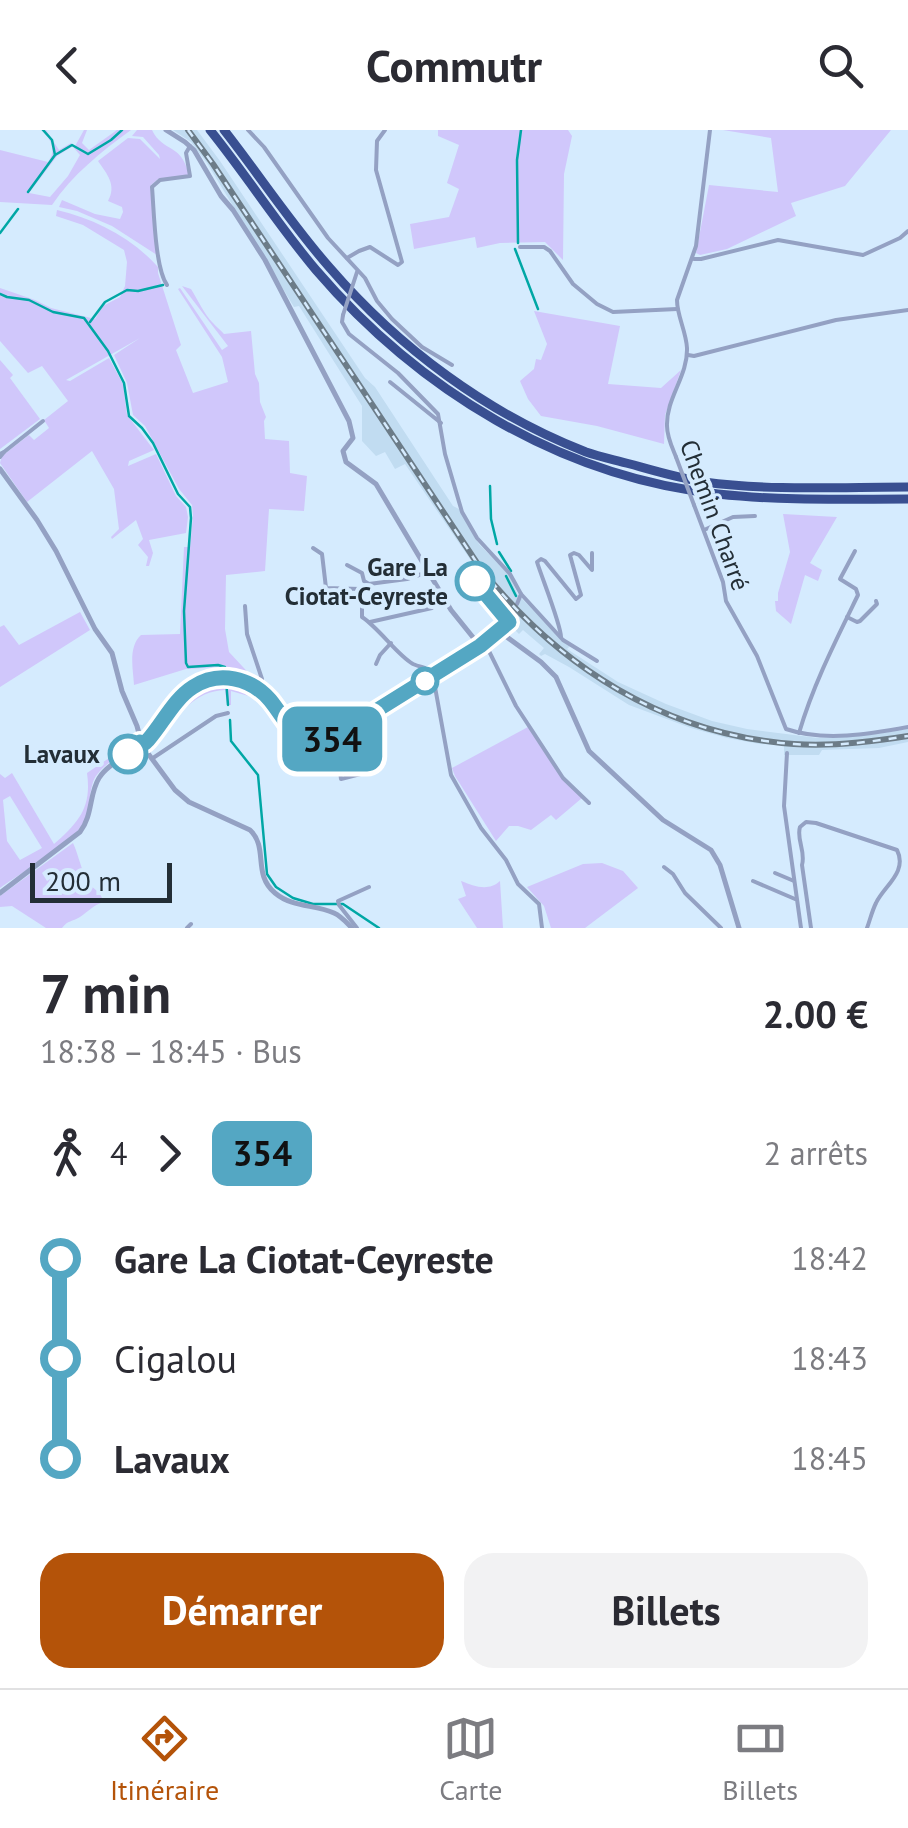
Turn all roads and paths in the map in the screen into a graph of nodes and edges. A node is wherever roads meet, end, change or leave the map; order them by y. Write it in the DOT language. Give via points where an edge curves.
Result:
graph roads {
  1 [pos="166,130"];
  2 [pos="210,130"];
  3 [pos="224,130"];
  4 [pos="248,130"];
  5 [pos="384,130"];
  6 [pos="710,130"];
  7 [pos="190,146"];
  8 [pos="908,230"];
  9 [pos="520,247"];
  10 [pos="347,258"];
  11 [pos="694,259"];
  12 [pos="358,272"];
  13 [pos="167,286"];
  14 [pos="677,309"];
  15 [pos="908,310"];
  16 [pos="687,355"];
  17 [pos="452,365"];
  18 [pos="390,382"];
  19 [pos="43,421"];
  20 [pos="441,424"];
  21 [pos="1,454"];
  22 [pos="0,469"];
  23 [pos="908,487"];
  24 [pos="908,499"];
  25 [pos="756,516"];
  26 [pos="704,530"];
  27 [pos="313,548"];
  28 [pos="854,550"];
  29 [pos="592,553"];
  30 [pos="348,564"];
  31 [pos="428,572"];
  32 [pos="522,594"];
  33 [pos="876,601"];
  34 [pos="517,604"];
  35 [pos="245,606"];
  36 [pos="432,608"];
  37 [pos="514,614"];
  38 [pos="847,617"];
  39 [pos="370,622"];
  40 [pos="500,632"];
  41 [pos="561,637"];
  42 [pos="391,643"];
  43 [pos="482,644"];
  44 [pos="597,661"];
  45 [pos="376,664"];
  46 [pos="435,675"];
  47 [pos="262,692"];
  48 [pos="228,713"];
  49 [pos="908,727"];
  50 [pos="799,733"];
  51 [pos="336,737"];
  52 [pos="142,745"];
  53 [pos="787,753"];
  54 [pos="153,758"];
  55 [pos="339,762"];
  56 [pos="310,765"];
  57 [pos="379,767"];
  58 [pos="589,803"];
  59 [pos="664,867"];
  60 [pos="776,873"];
  61 [pos="753,880"];
  62 [pos="794,881"];
  63 [pos="369,887"];
  64 [pos="0,892"];
  65 [pos="797,902"];
  66 [pos="808,902"];
  67 [pos="355,928"];
  68 [pos="542,928"];
  69 [pos="721,928"];
  70 [pos="739,928"];
  71 [pos="801,928"];
  72 [pos="811,928"];
  73 [pos="867,928"];
  1 -- 7 [label="street"];
  2 -- 24 [label="highway" via="284,231 356,313 417,369 499,424 583,461 677,488 780,499"];
  3 -- 23 [label="highway" via="318,254 384,324 468,391 548,435 589,453 705,482"];
  4 -- 10 [label="street"];
  5 -- 10 [label="street" via="376,141 376,170 402,262 370,247"];
  6 -- 11 [label="street"];
  7 -- 13 [label="street" via="190,176 152,187 159,272"];
  7 -- 31 [label="street" via="265,260 332,386 353,438 343,452 346,462 376,484"];
  8 -- 11 [label="street" via="863,255 778,240"];
  9 -- 14 [label="street" via="550,251 572,284 613,312"];
  10 -- 12 [label="street"];
  11 -- 14 [label="street"];
  12 -- 17 [label="street" via="404,332"];
  12 -- 20 [label="street, bridge" via="344,329 398,373"];
  14 -- 16 [label="street"];
  15 -- 16 [label="street"];
  16 -- 26 [label="street, Chemin Charré, bridge" via="667,424"];
  18 -- 20 [label="street"];
  19 -- 21 [label="street"];
  20 -- 32 [label="street" via="462,512"];
  22 -- 52 [label="street" via="56,550 112,652"];
  25 -- 26 [label="street" via="733,517"];
  26 -- 50 [label="street, Chemin Charré" via="726,601 786,729"];
  27 -- 39 [label="street" via="322,554 324,587 360,590 361,615"];
  28 -- 38 [label="street" via="840,579 858,592"];
  29 -- 41 [label="street" via="592,570 579,555 570,555 576,599 544,559 536,562"];
  30 -- 31 [label="street" via="369,584"];
  31 -- 43 [label="street"];
  32 -- 34 [label="street"];
  32 -- 41 [label="street"];
  33 -- 38 [label="street" via="860,621"];
  35 -- 47 [label="street"];
  36 -- 39 [label="street"];
  37 -- 40 [label="street"];
  38 -- 50 [label="street"];
  39 -- 42 [label="street"];
  40 -- 43 [label="street"];
  40 -- 70 [label="street" via="556,677 602,764 663,820 712,850"];
  41 -- 44 [label="street"];
  42 -- 45 [label="street"];
  42 -- 46 [label="street"];
  43 -- 46 [label="street"];
  43 -- 58 [label="street" via="563,778"];
  46 -- 51 [label="street"];
  46 -- 68 [label="street" via="451,775 518,884 540,904"];
  47 -- 51 [label="street" via="300,738 317,743"];
  47 -- 52 [label="street" via="231,678 200,683"];
  48 -- 54 [label="street"];
  49 -- 50 [label="street"];
  51 -- 55 [label="street"];
  52 -- 54 [label="street"];
  52 -- 64 [label="street" via="102,773 80,832"];
  53 -- 62 [label="street" via="784,806"];
  54 -- 67 [label="street" via="188,802 256,835 260,869 273,892 332,912"];
  55 -- 56 [label="street"];
  55 -- 57 [label="street" via="343,779"];
  59 -- 69 [label="street"];
  60 -- 62 [label="street"];
  61 -- 65 [label="street"];
  62 -- 65 [label="street"];
  63 -- 67 [label="street" via="339,904"];
  65 -- 66 [label="street"];
  65 -- 71 [label="street"];
  66 -- 72 [label="street"];
  66 -- 73 [label="street" via="798,833 803,823 897,850 900,868"];
}
